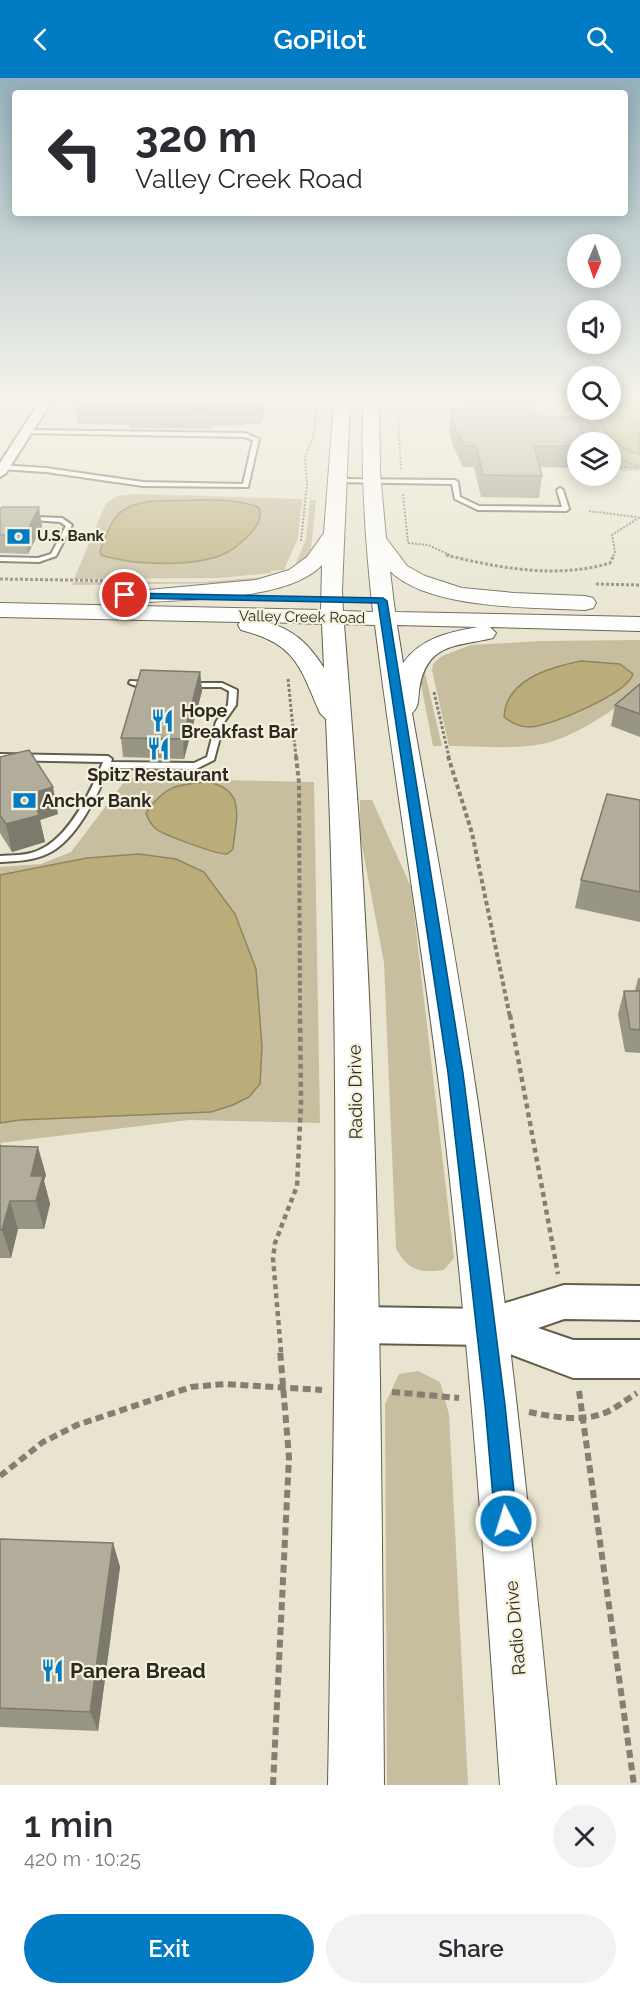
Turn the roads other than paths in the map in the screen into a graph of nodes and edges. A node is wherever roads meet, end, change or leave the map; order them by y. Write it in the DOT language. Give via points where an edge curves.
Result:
graph roads {
  1 [pos="120,481"];
  2 [pos="247,481"];
  3 [pos="336,481"];
  4 [pos="370,481"];
  5 [pos="560,490"];
  6 [pos="36,519"];
  7 [pos="333,535"];
  8 [pos="374,535"];
  9 [pos="0,559"];
  10 [pos="0,592"];
  11 [pos="151,605"];
  12 [pos="332,609"];
  13 [pos="0,610"];
  14 [pos="384,610"];
  15 [pos="634,615"];
  16 [pos="133,683"];
  17 [pos="166,684"];
  18 [pos="177,684"];
  19 [pos="339,727"];
  20 [pos="402,728"];
  21 [pos="0,757"];
  22 [pos="106,765"];
  23 [pos="0,859"];
  24 [pos="640,1303"];
  25 [pos="358,1324"];
  26 [pos="486,1327"];
  27 [pos="640,1359"];
  28 [pos="356,1785"];
  29 [pos="528,1785"];
  1 -- 2 [label="lane" via="246,486"];
  3 -- 4 [label="lane"];
  3 -- 7 [label="main road, Radio Drive"];
  4 -- 5 [label="lane" via="455,482 457,498 478,508 566,509"];
  4 -- 8 [label="main road, Radio Drive"];
  6 -- 9 [label="lane" via="62,520 69,525 54,555 39,560"];
  7 -- 11 [label="main road" via="312,564 283,580"];
  7 -- 12 [label="main road, Radio Drive"];
  8 -- 14 [label="main road, Radio Drive"];
  8 -- 15 [label="main road" via="401,570 440,589"];
  10 -- 11 [label="main road, Valley Creek Road"];
  11 -- 12 [label="main road, Valley Creek Road"];
  11 -- 13 [label="main road, Valley Creek Road"];
  11 -- 19 [label="main road" via="256,626 289,639 305,654"];
  12 -- 14 [label="main road, Valley Creek Road"];
  12 -- 19 [label="main road, Radio Drive"];
  14 -- 15 [label="main road, Valley Creek Road"];
  14 -- 20 [label="main road, Radio Drive"];
  15 -- 20 [label="main road" via="486,633 438,645 414,666"];
  16 -- 17 [label="lane"];
  18 -- 22 [label="lane" via="233,690 232,705 220,722 211,759 195,766"];
  19 -- 25 [label="main road, Radio Drive" via="354,1043"];
  20 -- 26 [label="main road, Radio Drive" via="447,1009"];
  21 -- 22 [label="lane" via="108,759"];
  22 -- 23 [label="lane" via="98,788 57,845 44,853"];
  24 -- 26 [label="street" via="564,1302"];
  25 -- 26 [label="street"];
  25 -- 28 [label="main road, Radio Drive"];
  26 -- 27 [label="street" via="573,1359"];
  26 -- 29 [label="main road, Radio Drive"];
}
